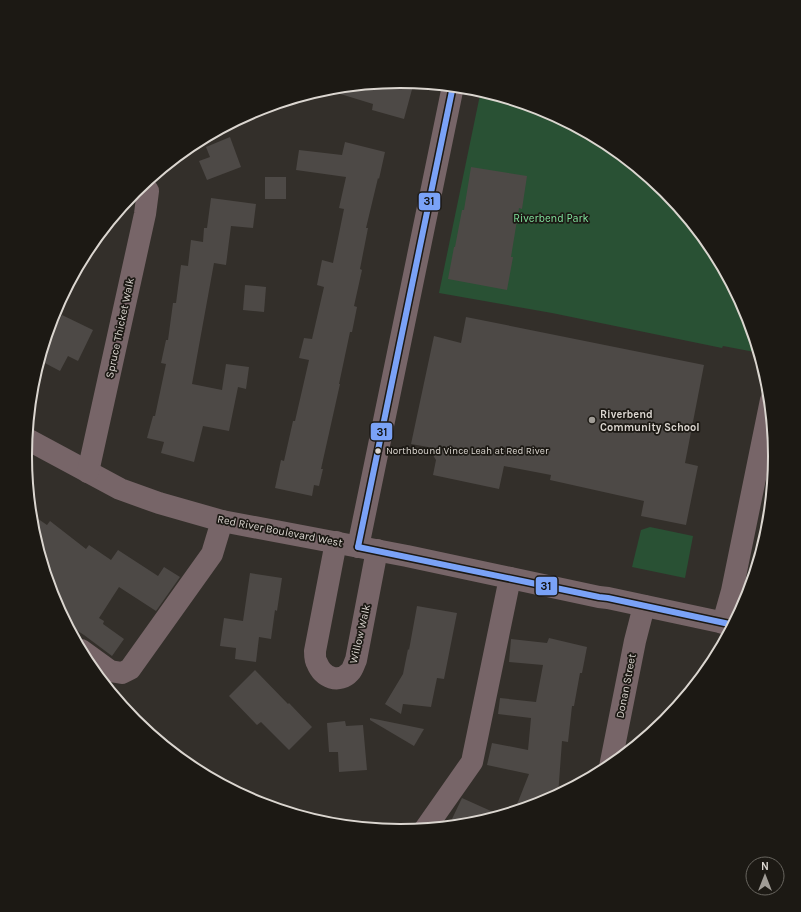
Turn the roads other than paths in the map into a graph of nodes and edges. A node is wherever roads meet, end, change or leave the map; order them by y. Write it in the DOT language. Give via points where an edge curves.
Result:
graph roads {
  1 [pos="452,92"];
  2 [pos="147,189"];
  3 [pos="767,417"];
  4 [pos="33,442"];
  5 [pos="88,472"];
  6 [pos="222,521"];
  7 [pos="336,542"];
  8 [pos="368,548"];
  9 [pos="510,578"];
  10 [pos="644,606"];
  11 [pos="728,624"];
  12 [pos="92,658"];
  13 [pos="612,757"];
  14 [pos="429,824"];
  1 -- 8 [label="street, Willow Walk"];
  2 -- 5 [label="street, Spruce Thicket Walk" via="145,214"];
  3 -- 11 [label="street" via="732,591"];
  4 -- 5 [label="street, Red River Boulevard West"];
  5 -- 6 [label="street, Red River Boulevard West" via="120,489"];
  6 -- 7 [label="street, Red River Boulevard West"];
  6 -- 12 [label="street" via="212,554 130,669 122,673 110,671"];
  7 -- 8 [label="street, Red River Boulevard West"];
  7 -- 8 [label="street, Willow Walk" via="315,651 316,662 323,674 334,679 348,674 356,660"];
  8 -- 9 [label="street, Red River Boulevard West"];
  9 -- 10 [label="street, Red River Boulevard West"];
  9 -- 14 [label="street" via="472,762"];
  10 -- 11 [label="street, Red River Boulevard West"];
  10 -- 13 [label="street, Donan Street"];
}
